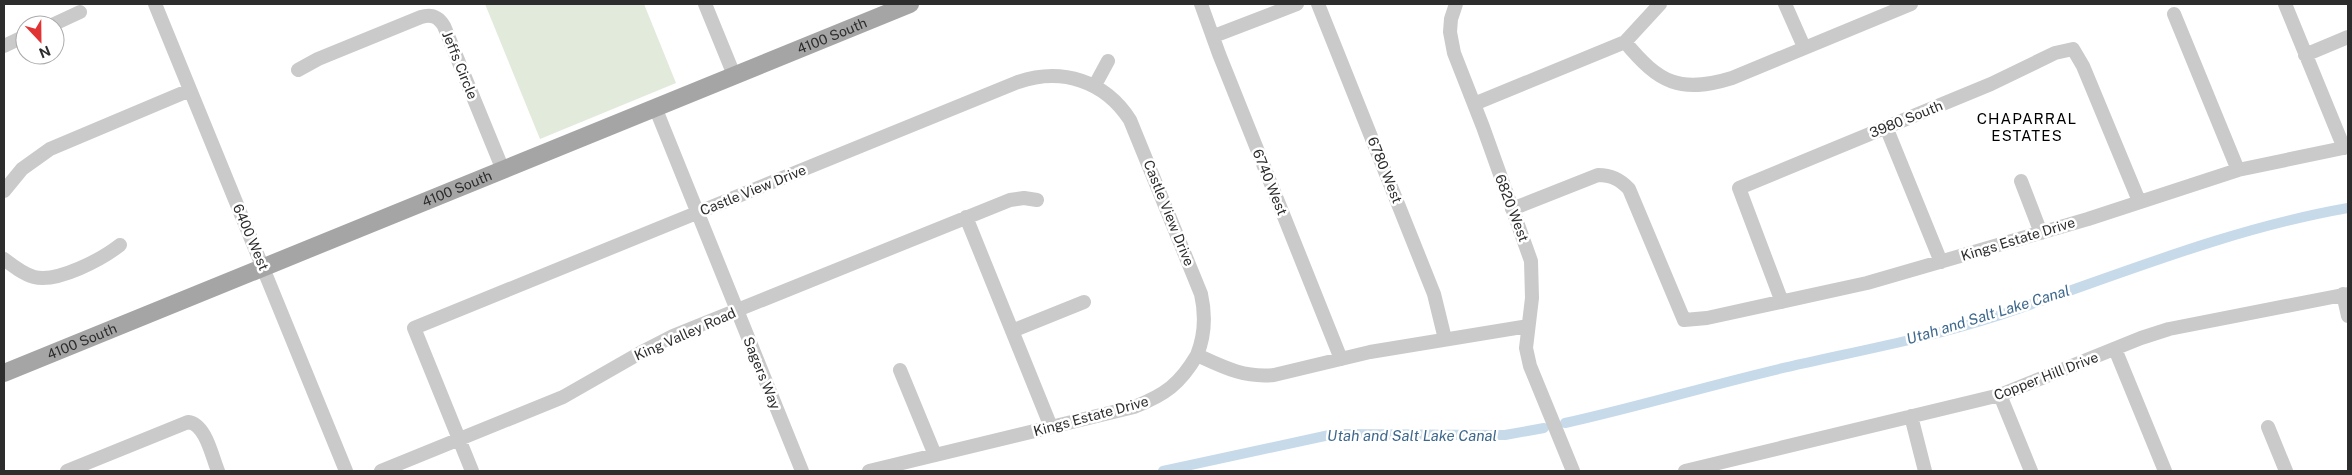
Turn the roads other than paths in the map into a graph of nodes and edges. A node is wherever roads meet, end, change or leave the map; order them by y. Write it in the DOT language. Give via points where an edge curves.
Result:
graph roads {
  1 [pos="155,4"];
  2 [pos="910,4"];
  3 [pos="1201,4"];
  4 [pos="1297,4"];
  5 [pos="1318,4"];
  6 [pos="1456,4"];
  7 [pos="1660,4"];
  8 [pos="1786,4"];
  9 [pos="1911,4"];
  10 [pos="2285,4"];
  11 [pos="709,5"];
  12 [pos="80,12"];
  13 [pos="2174,14"];
  14 [pos="65,19"];
  15 [pos="1214,36"];
  16 [pos="2348,37"];
  17 [pos="1625,42"];
  18 [pos="1804,47"];
  19 [pos="2305,55"];
  20 [pos="1108,61"];
  21 [pos="298,70"];
  22 [pos="734,76"];
  23 [pos="1095,85"];
  24 [pos="190,90"];
  25 [pos="1474,104"];
  26 [pos="655,107"];
  27 [pos="1886,126"];
  28 [pos="2346,147"];
  29 [pos="502,170"];
  30 [pos="2238,170"];
  31 [pos="2021,181"];
  32 [pos="4,191"];
  33 [pos="1037,200"];
  34 [pos="2138,201"];
  35 [pos="1512,209"];
  36 [pos="698,212"];
  37 [pos="966,218"];
  38 [pos="2041,233"];
  39 [pos="120,245"];
  40 [pos="4,259"];
  41 [pos="1941,262"];
  42 [pos="263,267"];
  43 [pos="2346,294"];
  44 [pos="1084,302"];
  45 [pos="1782,302"];
  46 [pos="737,310"];
  47 [pos="2348,316"];
  48 [pos="1528,326"];
  49 [pos="1012,331"];
  50 [pos="1445,339"];
  51 [pos="2115,349"];
  52 [pos="1197,356"];
  53 [pos="1341,359"];
  54 [pos="900,370"];
  55 [pos="4,373"];
  56 [pos="2000,395"];
  57 [pos="1911,416"];
  58 [pos="1051,427"];
  59 [pos="2268,427"];
  60 [pos="459,439"];
  61 [pos="935,456"];
  62 [pos="1692,470"];
  63 [pos="67,471"];
  64 [pos="218,471"];
  65 [pos="346,471"];
  66 [pos="381,471"];
  67 [pos="472,471"];
  68 [pos="802,471"];
  69 [pos="869,471"];
  70 [pos="1573,471"];
  71 [pos="1925,471"];
  72 [pos="2031,471"];
  73 [pos="2165,471"];
  74 [pos="2286,471"];
  1 -- 24 [label="street, 6400 West"];
  2 -- 22 [label="main road, 4100 South"];
  3 -- 15 [label="street, 6740 West"];
  4 -- 15 [label="street"];
  5 -- 50 [label="street, 6780 West" via="1434,294"];
  6 -- 25 [label="street, 6820 West" via="1451,19 1451,41"];
  7 -- 17 [label="street"];
  8 -- 18 [label="street"];
  9 -- 18 [label="street"];
  10 -- 19 [label="street"];
  11 -- 22 [label="street"];
  12 -- 14 [label="street"];
  13 -- 30 [label="street"];
  15 -- 53 [label="street, 6740 West"];
  16 -- 19 [label="street"];
  17 -- 18 [label="street" via="1652,71 1670,81 1707,86"];
  17 -- 25 [label="street"];
  19 -- 28 [label="street"];
  20 -- 23 [label="street"];
  21 -- 29 [label="street, Jeffs Circle" via="421,17 436,17 444,26"];
  22 -- 26 [label="main road, 4100 South"];
  23 -- 36 [label="street, Castle View Drive" via="1067,76 1028,79"];
  23 -- 52 [label="street, Castle View Drive" via="1116,101 1130,120 1198,286 1205,319"];
  24 -- 32 [label="street" via="50,149 22,169"];
  24 -- 42 [label="street, 6400 West"];
  25 -- 35 [label="street, 6820 West"];
  26 -- 29 [label="main road, 4100 South"];
  26 -- 36 [label="street, Sagers Way"];
  27 -- 34 [label="street, 3980 South" via="1991,84 2056,53 2073,49 2083,66"];
  27 -- 41 [label="street"];
  27 -- 45 [label="street, 3980 South" via="1739,188"];
  28 -- 30 [label="street, Kings Estate Drive"];
  29 -- 42 [label="main road, 4100 South"];
  30 -- 34 [label="street, Kings Estate Drive"];
  31 -- 38 [label="street"];
  33 -- 37 [label="street, King Valley Road" via="1010,200"];
  34 -- 38 [label="street, Kings Estate Drive"];
  35 -- 45 [label="street, Kings Estate Drive" via="1598,175 1616,178 1629,189 1684,320"];
  35 -- 48 [label="street, 6820 West" via="1531,262"];
  36 -- 46 [label="street, Sagers Way"];
  36 -- 60 [label="street, Castle View Drive" via="414,328"];
  37 -- 46 [label="street, King Valley Road"];
  37 -- 49 [label="street"];
  38 -- 41 [label="street, Kings Estate Drive"];
  39 -- 40 [label="street" via="102,258 48,278 24,273"];
  41 -- 45 [label="street, Kings Estate Drive"];
  42 -- 55 [label="main road, 4100 South"];
  42 -- 65 [label="street, 6400 West"];
  43 -- 47 [label="street"];
  43 -- 51 [label="street, Copper Hill Drive" via="2169,329"];
  44 -- 49 [label="street"];
  46 -- 60 [label="street, King Valley Road" via="652,346 563,397"];
  46 -- 68 [label="street, Sagers Way"];
  48 -- 50 [label="street"];
  48 -- 70 [label="street, 6820 West" via="1526,348 1530,366"];
  49 -- 58 [label="street"];
  50 -- 53 [label="street"];
  51 -- 56 [label="street, Copper Hill Drive"];
  51 -- 73 [label="street"];
  52 -- 53 [label="street" via="1232,372 1258,377"];
  52 -- 58 [label="street, Kings Estate Drive" via="1174,387 1155,399"];
  54 -- 61 [label="street"];
  56 -- 57 [label="street, Copper Hill Drive"];
  56 -- 72 [label="street"];
  57 -- 62 [label="street, Copper Hill Drive"];
  57 -- 71 [label="street"];
  58 -- 61 [label="street, Kings Estate Drive"];
  59 -- 74 [label="street"];
  60 -- 66 [label="street, King Valley Road"];
  60 -- 67 [label="street"];
  61 -- 69 [label="street, Kings Estate Drive"];
  63 -- 64 [label="street" via="182,424 194,423 201,430"];
}
